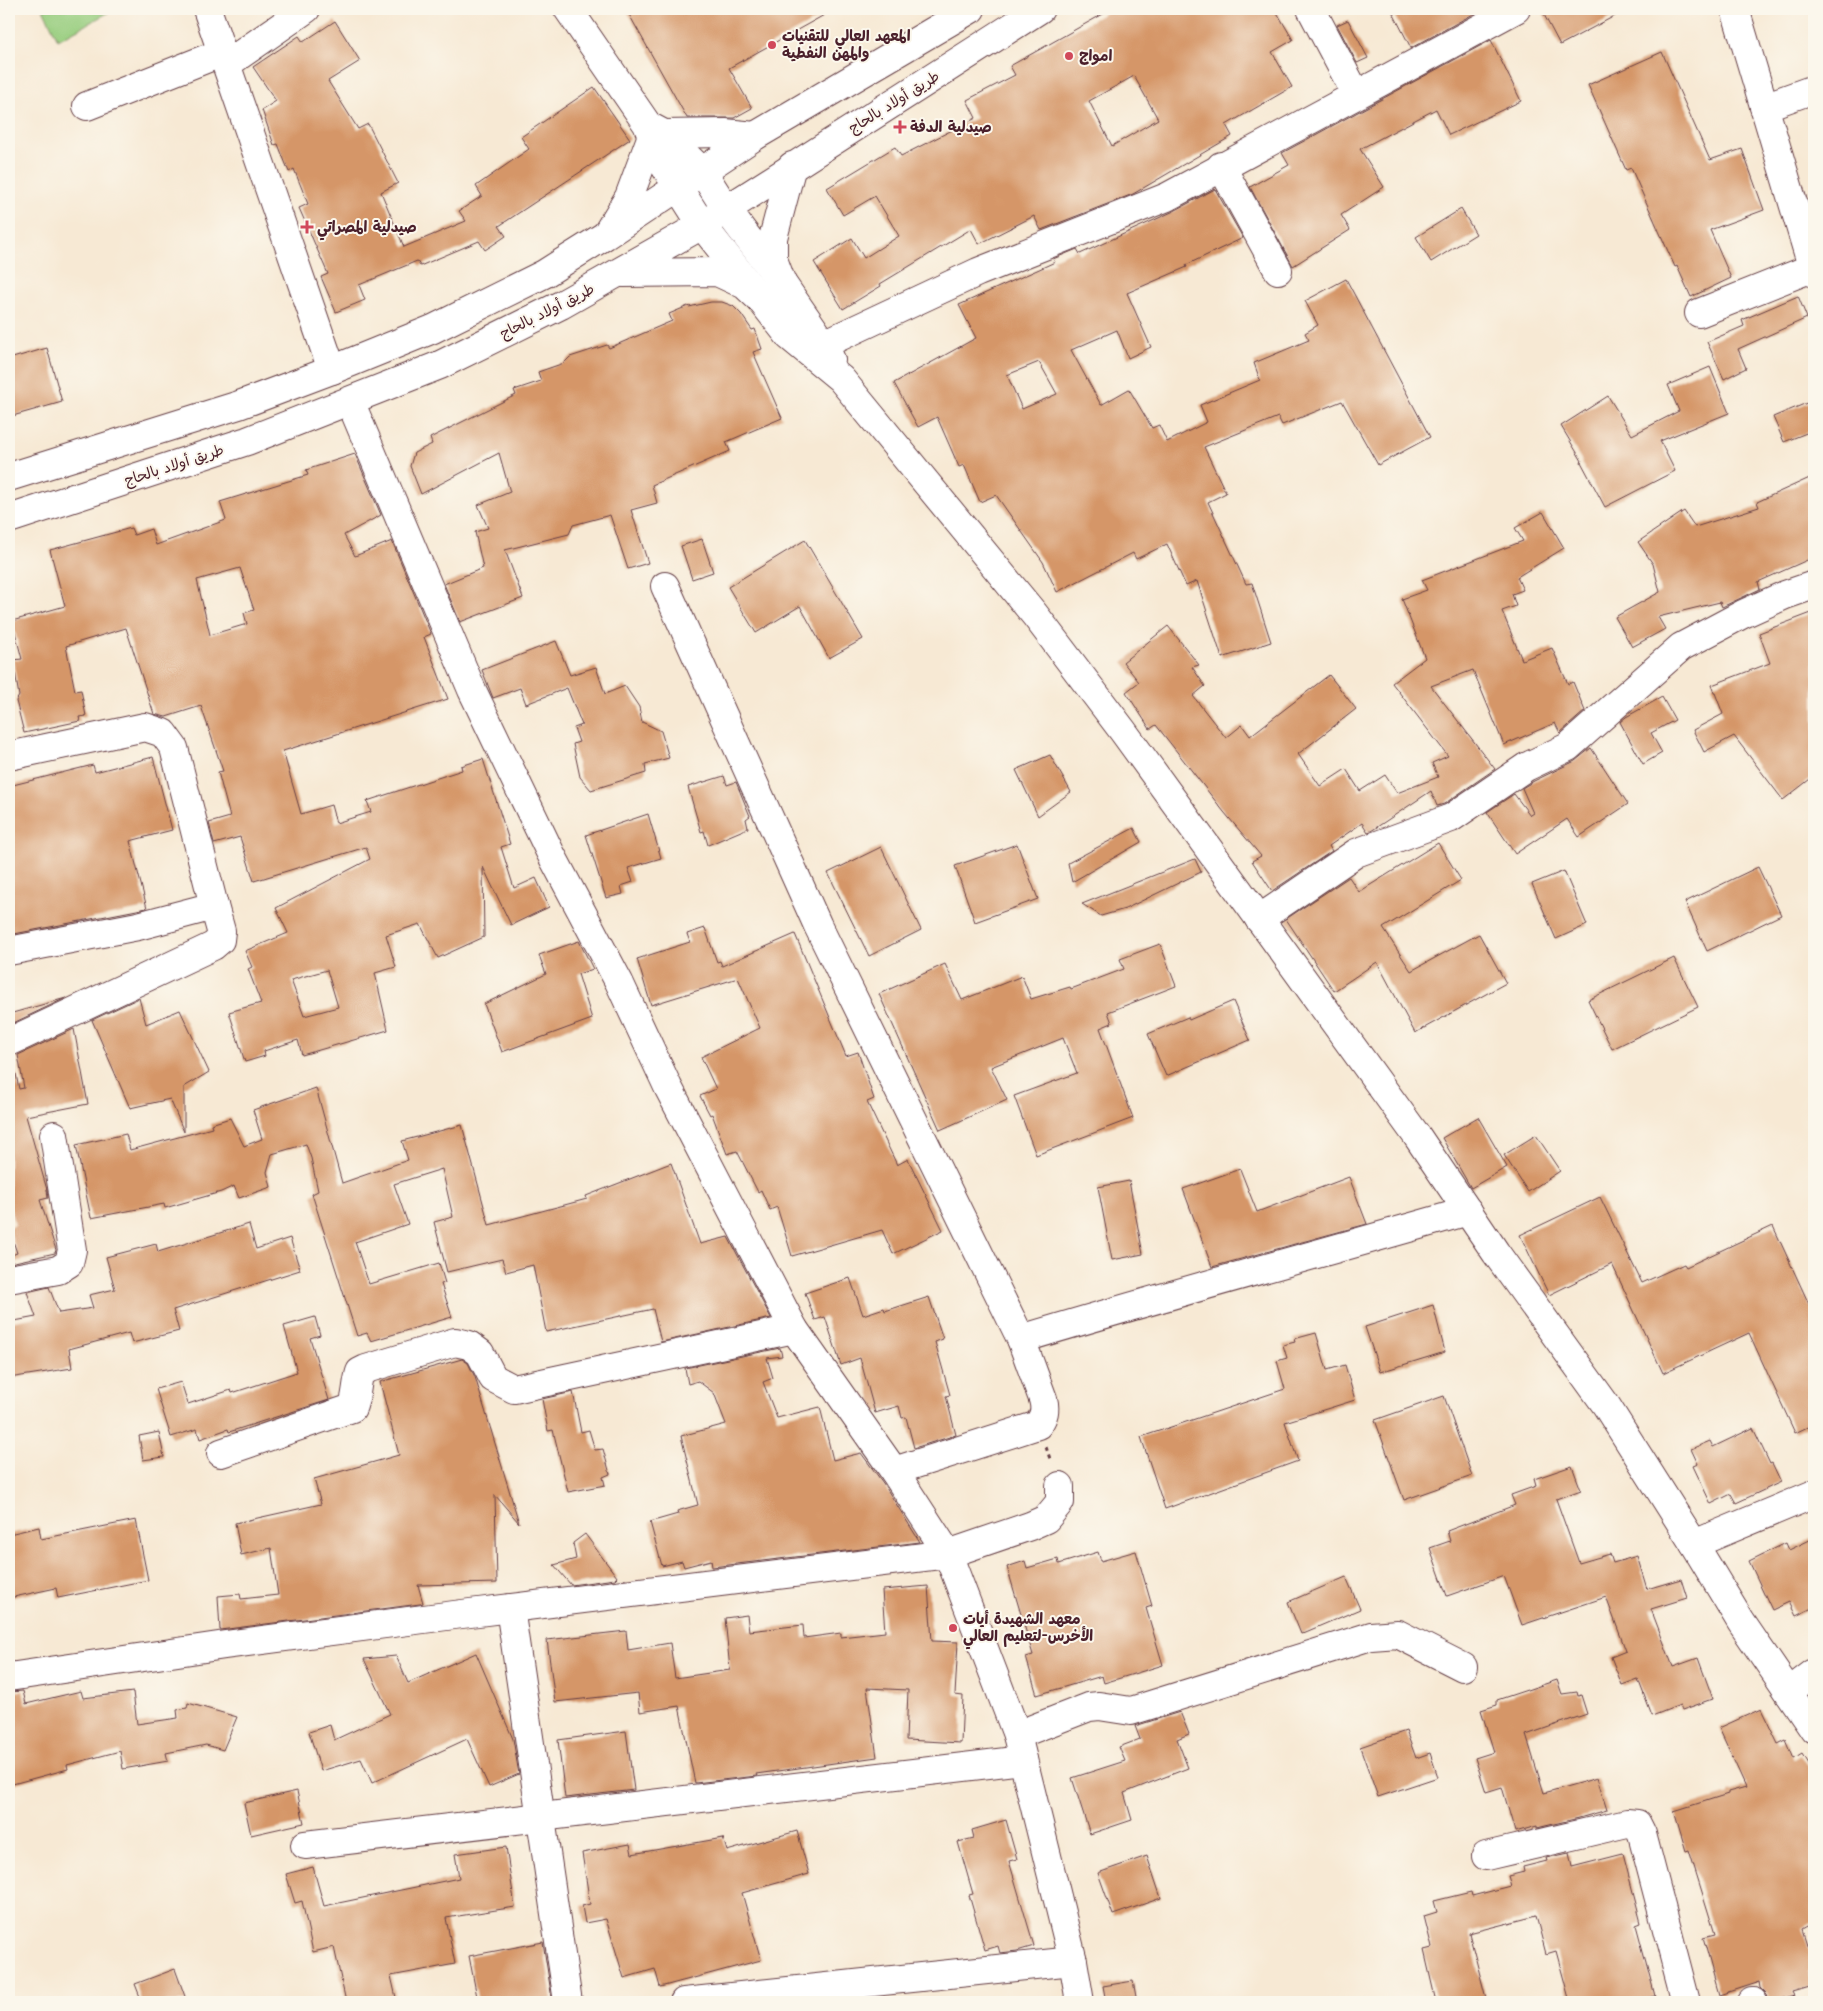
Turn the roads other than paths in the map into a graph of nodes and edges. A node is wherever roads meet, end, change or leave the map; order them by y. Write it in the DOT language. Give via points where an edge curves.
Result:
graph roads {
  1 [pos="206,9"];
  2 [pos="306,9"];
  3 [pos="568,9"];
  4 [pos="971,9"];
  5 [pos="1040,9"];
  6 [pos="1311,9"];
  7 [pos="1516,9"];
  8 [pos="1735,9"];
  9 [pos="225,58"];
  10 [pos="1814,89"];
  11 [pos="1356,94"];
  12 [pos="87,106"];
  13 [pos="1764,108"];
  14 [pos="654,132"];
  15 [pos="755,136"];
  16 [pos="792,166"];
  17 [pos="1221,166"];
  18 [pos="702,171"];
  19 [pos="679,187"];
  20 [pos="726,209"];
  21 [pos="702,225"];
  22 [pos="606,235"];
  23 [pos="1278,270"];
  24 [pos="1813,270"];
  25 [pos="619,273"];
  26 [pos="782,283"];
  27 [pos="762,301"];
  28 [pos="1699,313"];
  29 [pos="824,344"];
  30 [pos="332,370"];
  31 [pos="841,380"];
  32 [pos="350,401"];
  33 [pos="9,476"];
  34 [pos="9,519"];
  35 [pos="1814,585"];
  36 [pos="665,586"];
  37 [pos="9,756"];
  38 [pos="214,906"];
  39 [pos="1260,919"];
  40 [pos="9,951"];
  41 [pos="9,1042"];
  42 [pos="54,1134"];
  43 [pos="1468,1211"];
  44 [pos="9,1279"];
  45 [pos="794,1329"];
  46 [pos="1021,1339"];
  47 [pos="221,1453"];
  48 [pos="894,1471"];
  49 [pos="1060,1486"];
  50 [pos="1814,1494"];
  51 [pos="1694,1544"];
  52 [pos="948,1554"];
  53 [pos="510,1608"];
  54 [pos="1463,1667"];
  55 [pos="1814,1673"];
  56 [pos="9,1677"];
  57 [pos="1788,1692"];
  58 [pos="1814,1729"];
  59 [pos="1020,1748"];
  60 [pos="541,1817"];
  61 [pos="305,1845"];
  62 [pos="1486,1856"];
  63 [pos="1073,1961"];
  64 [pos="568,2002"];
  65 [pos="684,2002"];
  66 [pos="1080,2002"];
  67 [pos="1686,2002"];
  1 -- 9 [label="street"];
  2 -- 9 [label="street"];
  3 -- 14 [label="street"];
  4 -- 15 [label="street"];
  5 -- 16 [label="street, طريق أولاد بالحاج"];
  6 -- 11 [label="street"];
  7 -- 11 [label="street"];
  8 -- 13 [label="street"];
  9 -- 12 [label="street"];
  9 -- 30 [label="street"];
  10 -- 13 [label="street"];
  11 -- 17 [label="street"];
  13 -- 24 [label="street"];
  14 -- 15 [label="street"];
  14 -- 18 [label="street"];
  14 -- 19 [label="street" via="662,162"];
  14 -- 22 [label="street" via="629,197"];
  15 -- 18 [label="street"];
  16 -- 20 [label="street, طريق أولاد بالحاج"];
  16 -- 26 [label="street" via="772,238 773,259"];
  17 -- 23 [label="street"];
  17 -- 29 [label="street" via="1167,197 978,272"];
  18 -- 19 [label="street"];
  18 -- 20 [label="street"];
  19 -- 21 [label="street"];
  19 -- 22 [label="street"];
  20 -- 21 [label="street, طريق أولاد بالحاج"];
  20 -- 26 [label="street"];
  21 -- 25 [label="street, طريق أولاد بالحاج"];
  21 -- 27 [label="street"];
  22 -- 30 [label="street" via="544,274 433,329"];
  24 -- 28 [label="street"];
  25 -- 27 [label="street" via="716,272 745,285"];
  25 -- 32 [label="street, طريق أولاد بالحاج" via="440,365"];
  26 -- 29 [label="street"];
  27 -- 31 [label="street" via="790,337"];
  29 -- 31 [label="street"];
  30 -- 33 [label="street" via="240,405"];
  31 -- 39 [label="street" via="1035,615"];
  32 -- 34 [label="street, طريق أولاد بالحاج" via="247,441"];
  32 -- 45 [label="street" via="472,690 550,852 620,982 668,1087"];
  35 -- 39 [label="street" via="1751,610 1682,647 1568,747 1526,767 1451,818 1356,853"];
  36 -- 46 [label="street" via="818,926"];
  37 -- 38 [label="street" via="145,727 163,733 174,748"];
  38 -- 40 [label="street" via="138,926"];
  38 -- 41 [label="street" via="221,931 220,940 213,946"];
  39 -- 43 [label="street" via="1418,1136"];
  42 -- 44 [label="street" via="72,1250 69,1262 58,1270"];
  43 -- 46 [label="street"];
  43 -- 51 [label="street" via="1606,1404"];
  45 -- 47 [label="street" via="514,1390 493,1378 480,1353 469,1345 455,1342 360,1372 352,1408"];
  45 -- 48 [label="street"];
  46 -- 48 [label="street" via="1045,1408 1038,1425"];
  48 -- 52 [label="street"];
  49 -- 52 [label="street" via="1060,1502 1046,1519"];
  50 -- 51 [label="street"];
  51 -- 57 [label="street" via="1740,1622"];
  52 -- 53 [label="street"];
  52 -- 59 [label="street"];
  53 -- 56 [label="street"];
  53 -- 60 [label="street"];
  54 -- 59 [label="street" via="1398,1634 1371,1636 1130,1710 1089,1707"];
  55 -- 57 [label="street"];
  57 -- 58 [label="street"];
  59 -- 60 [label="street"];
  59 -- 63 [label="street"];
  60 -- 61 [label="street"];
  60 -- 64 [label="street"];
  62 -- 67 [label="street" via="1627,1823 1637,1824"];
  63 -- 65 [label="street"];
  63 -- 66 [label="street"];
}
